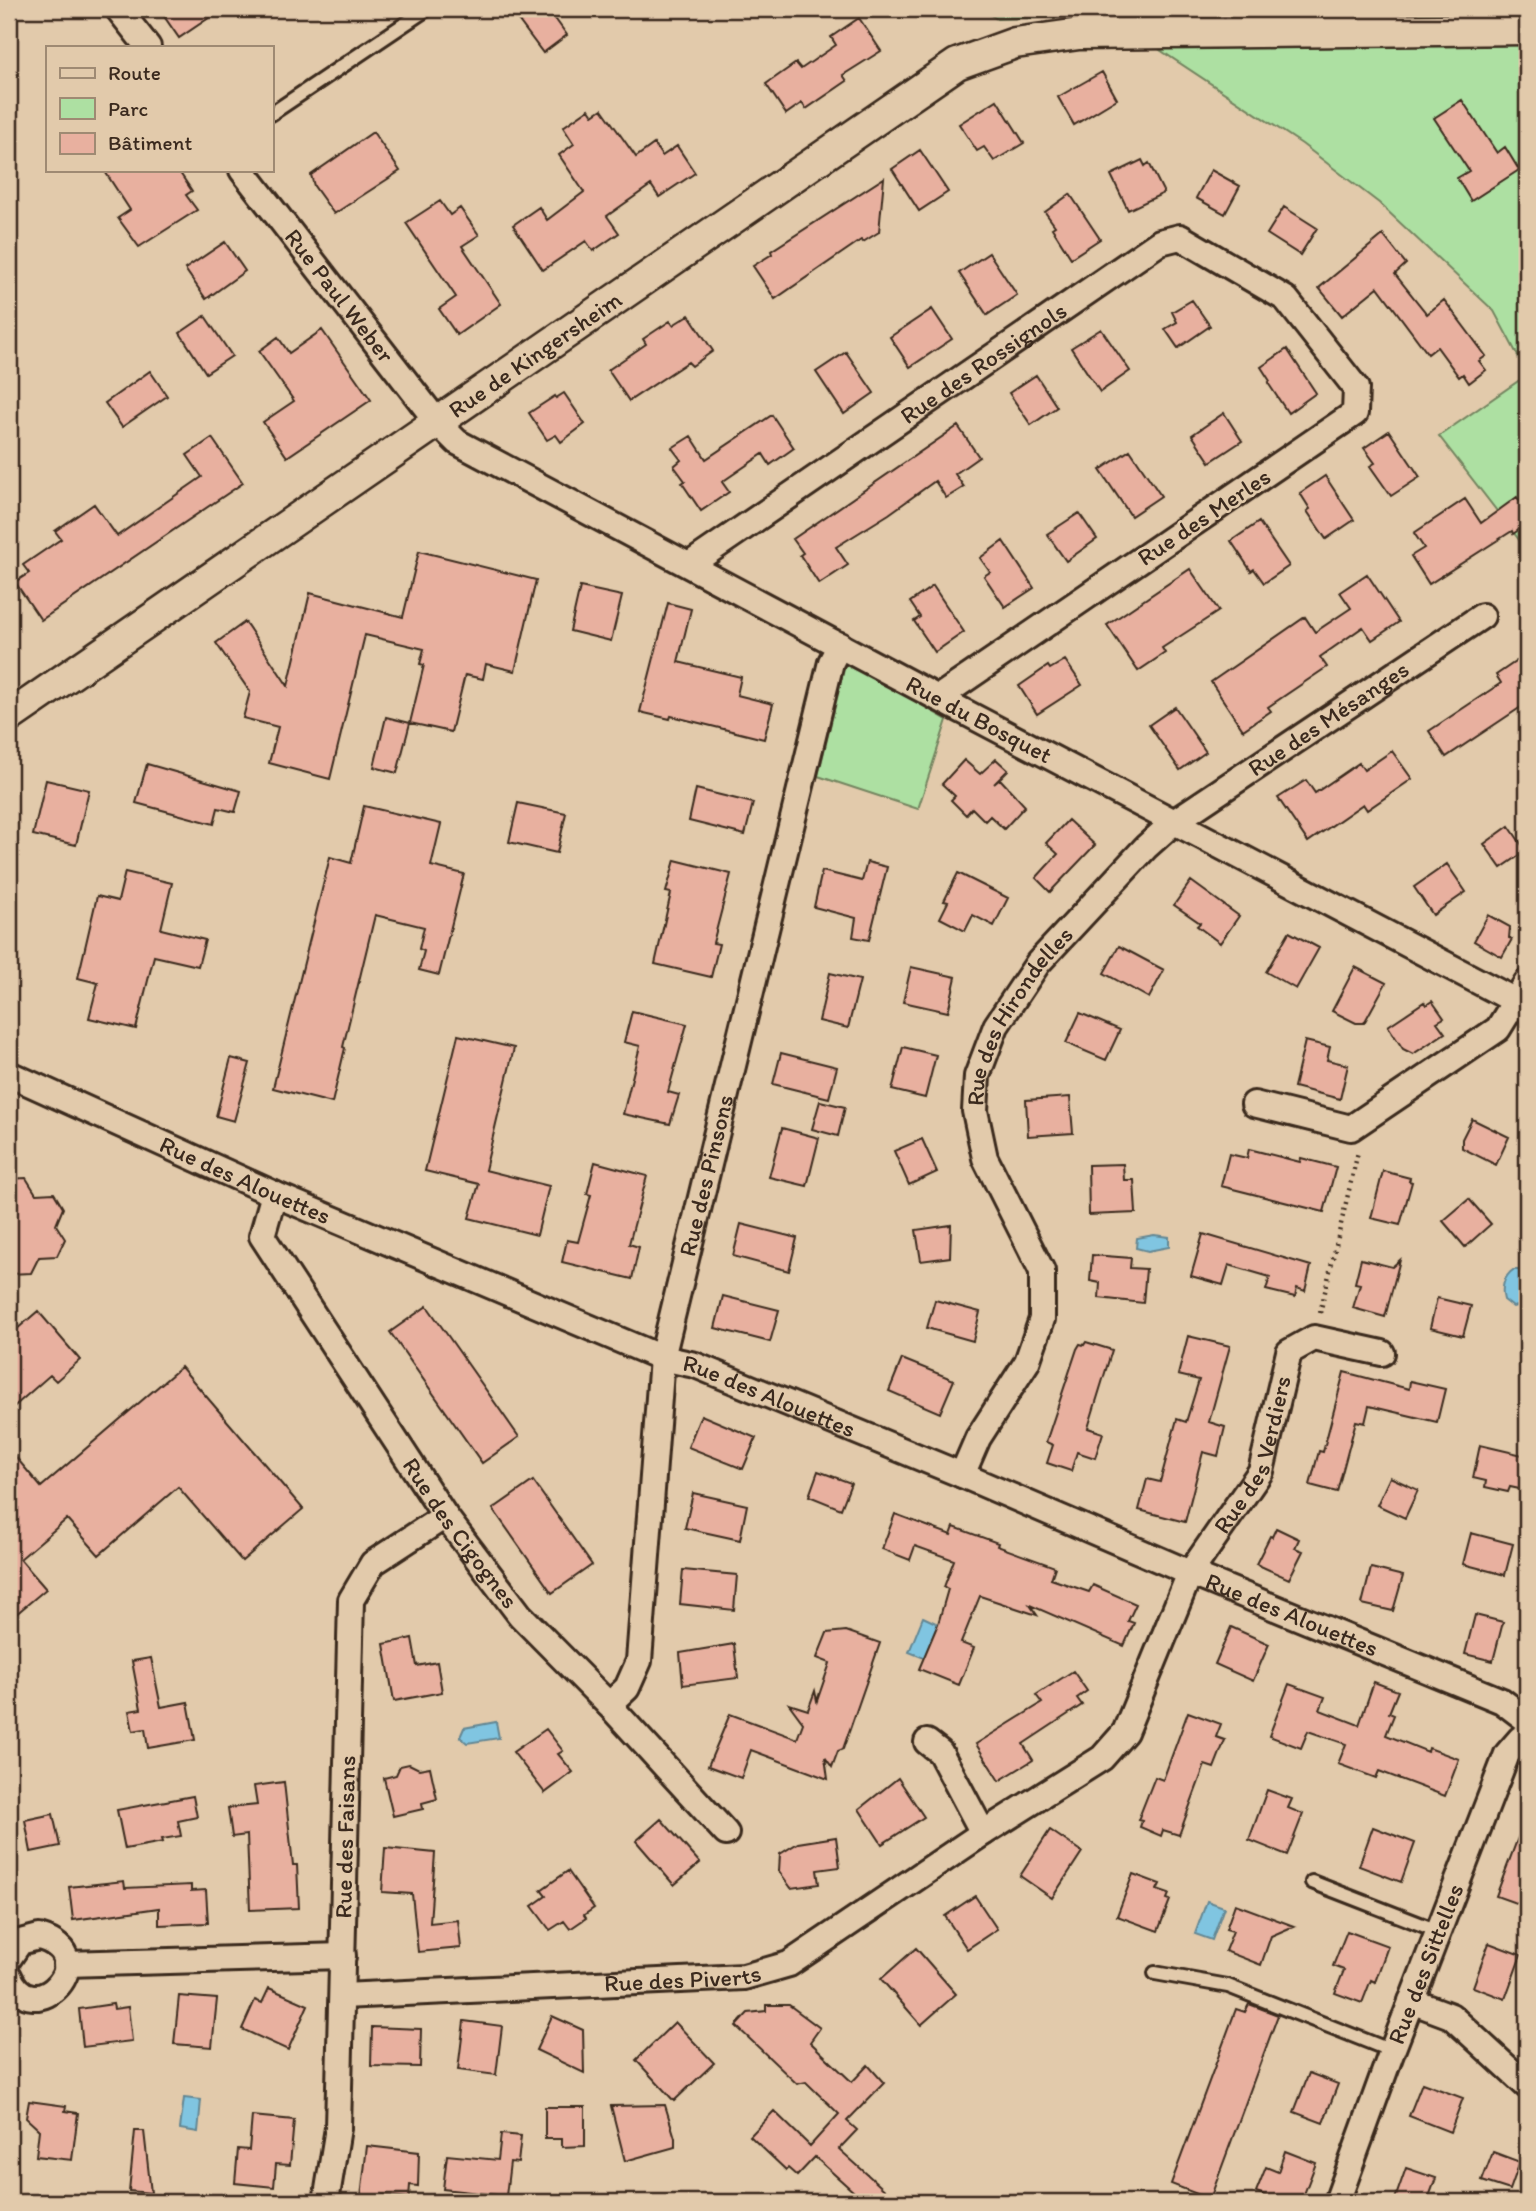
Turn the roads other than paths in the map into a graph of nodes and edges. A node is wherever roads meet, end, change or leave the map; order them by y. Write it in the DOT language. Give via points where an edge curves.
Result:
graph roads {
  1 [pos="118,9"];
  2 [pos="426,9"];
  3 [pos="1527,29"];
  4 [pos="147,46"];
  5 [pos="273,113"];
  6 [pos="244,172"];
  7 [pos="1286,299"];
  8 [pos="438,423"];
  9 [pos="689,565"];
  10 [pos="1482,617"];
  11 [pos="840,645"];
  12 [pos="938,698"];
  13 [pos="9,717"];
  14 [pos="1174,822"];
  15 [pos="1523,997"];
  16 [pos="9,1074"];
  17 [pos="1254,1104"];
  18 [pos="274,1194"];
  19 [pos="1382,1353"];
  20 [pos="662,1358"];
  21 [pos="962,1475"];
  22 [pos="445,1517"];
  23 [pos="1190,1573"];
  24 [pos="609,1705"];
  25 [pos="1527,1720"];
  26 [pos="1527,1735"];
  27 [pos="927,1742"];
  28 [pos="726,1833"];
  29 [pos="984,1833"];
  30 [pos="1312,1882"];
  31 [pos="1438,1931"];
  32 [pos="343,1956"];
  33 [pos="9,1958"];
  34 [pos="66,1964"];
  35 [pos="1155,1973"];
  36 [pos="9,1976"];
  37 [pos="342,1996"];
  38 [pos="1411,2001"];
  39 [pos="1392,2051"];
  40 [pos="1527,2086"];
  41 [pos="326,2202"];
  42 [pos="1337,2202"];
  1 -- 4 [label="street"];
  2 -- 5 [label="lane"];
  3 -- 8 [label="street, Rue de Kingersheim" via="1079,34 1015,43 957,64"];
  6 -- 8 [label="street, Rue Paul Weber"];
  7 -- 9 [label="street, Rue des Rossignols" via="1180,237 1160,242"];
  7 -- 12 [label="street, Rue des Merles" via="1356,388 1355,413"];
  8 -- 9 [label="street, Rue du Bosquet" via="457,442"];
  8 -- 13 [label="street, Rue de Kingersheim"];
  9 -- 11 [label="street, Rue du Bosquet"];
  10 -- 14 [label="street, Rue des Mésanges"];
  11 -- 12 [label="street, Rue du Bosquet"];
  11 -- 20 [label="street, Rue des Pinsons" via="831,662"];
  12 -- 14 [label="street, Rue du Bosquet"];
  14 -- 15 [label="street, Rue du Bosquet"];
  14 -- 21 [label="street, Rue des Hirondelles" via="1038,963 996,1026 977,1076 975,1111 985,1158 1042,1270 1042,1319 1027,1362 978,1438"];
  15 -- 17 [label="street" via="1498,1029 1351,1128"];
  16 -- 18 [label="street, Rue des Alouettes"];
  18 -- 20 [label="street, Rue des Alouettes"];
  18 -- 22 [label="street, Rue des Cigognes" via="262,1236"];
  19 -- 23 [label="street, Rue des Verdiers" via="1314,1338 1289,1352 1261,1471"];
  20 -- 21 [label="street, Rue des Alouettes" via="695,1366"];
  20 -- 24 [label="street, Rue des Pinsons" via="639,1661 627,1688"];
  21 -- 23 [label="street, Rue des Alouettes"];
  22 -- 24 [label="street, Rue des Cigognes" via="520,1615"];
  22 -- 32 [label="street, Rue des Faisans" via="373,1563 351,1600"];
  23 -- 25 [label="street, Rue des Alouettes" via="1502,1701"];
  23 -- 29 [label="street, Rue des Piverts" via="1125,1731 1102,1758"];
  24 -- 28 [label="street, Rue des Cigognes"];
  26 -- 31 [label="street, Rue des Sittelles" via="1507,1754"];
  27 -- 29 [label="street" via="940,1752"];
  29 -- 37 [label="street, Rue des Piverts" via="789,1964 744,1977"];
  30 -- 31 [label="lane"];
  31 -- 38 [label="street, Rue des Sittelles"];
  32 -- 34 [label="street"];
  32 -- 37 [label="street, Rue des Faisans"];
  33 -- 34 [label="street" via="20,1942 39,1937 58,1945"];
  34 -- 36 [label="street" via="62,1982 40,1996 22,1993"];
  35 -- 39 [label="lane" via="1228,1986"];
  37 -- 41 [label="street, Rue des Faisans" via="338,2128"];
  38 -- 39 [label="street, Rue des Sittelles"];
  38 -- 40 [label="street" via="1451,2016"];
  39 -- 42 [label="street, Rue des Sittelles"];
}
